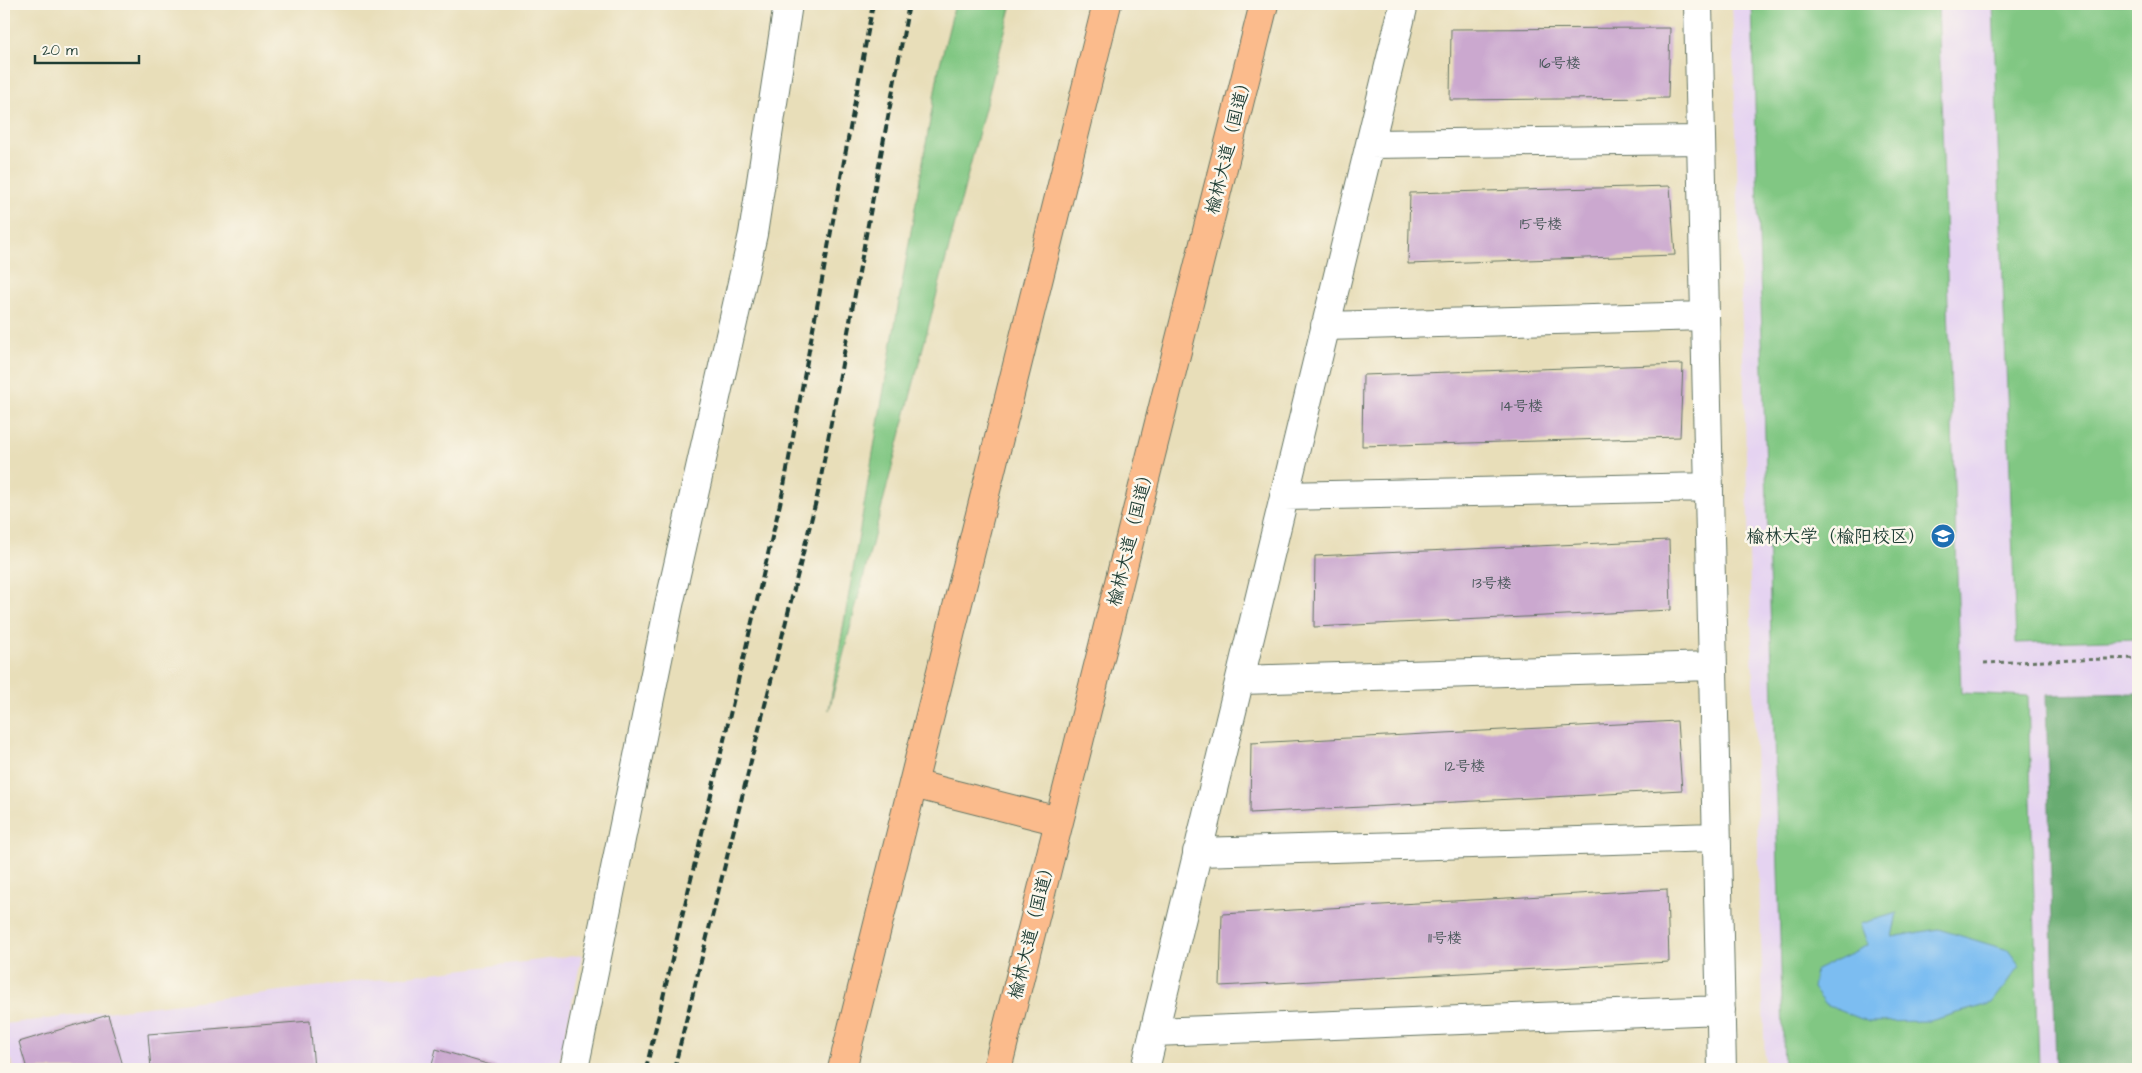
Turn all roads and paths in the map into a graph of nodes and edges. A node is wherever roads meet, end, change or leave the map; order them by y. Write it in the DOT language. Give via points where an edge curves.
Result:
graph roads {
  1 [pos="788,4"];
  2 [pos="1107,4"];
  3 [pos="1264,4"];
  4 [pos="1404,4"];
  5 [pos="1698,4"];
  6 [pos="1701,140"];
  7 [pos="1370,144"];
  8 [pos="1705,316"];
  9 [pos="1325,326"];
  10 [pos="1708,487"];
  11 [pos="1284,496"];
  12 [pos="2138,658"];
  13 [pos="1984,663"];
  14 [pos="1712,666"];
  15 [pos="1240,680"];
  16 [pos="913,784"];
  17 [pos="1059,821"];
  18 [pos="1716,837"];
  19 [pos="1197,852"];
  20 [pos="1720,1010"];
  21 [pos="1154,1032"];
  22 [pos="574,1069"];
  23 [pos="842,1069"];
  24 [pos="997,1069"];
  25 [pos="1145,1069"];
  26 [pos="1722,1069"];
  1 -- 22 [label="street" via="753,234 669,605"];
  2 -- 16 [label="highway"];
  3 -- 17 [label="highway, 榆林大道（国道）"];
  4 -- 7 [label="street"];
  5 -- 6 [label="street"];
  6 -- 7 [label="street"];
  6 -- 8 [label="street"];
  7 -- 9 [label="street"];
  8 -- 9 [label="street"];
  8 -- 10 [label="street"];
  9 -- 11 [label="street"];
  10 -- 11 [label="street"];
  10 -- 14 [label="street"];
  11 -- 15 [label="street"];
  12 -- 13 [label="path"];
  14 -- 15 [label="street"];
  14 -- 18 [label="street"];
  15 -- 19 [label="street"];
  16 -- 17 [label="highway"];
  16 -- 23 [label="highway"];
  17 -- 24 [label="highway, 榆林大道（国道）"];
  18 -- 19 [label="street"];
  18 -- 20 [label="street"];
  19 -- 21 [label="street"];
  20 -- 21 [label="street"];
  20 -- 26 [label="street"];
  21 -- 25 [label="street"];
}
